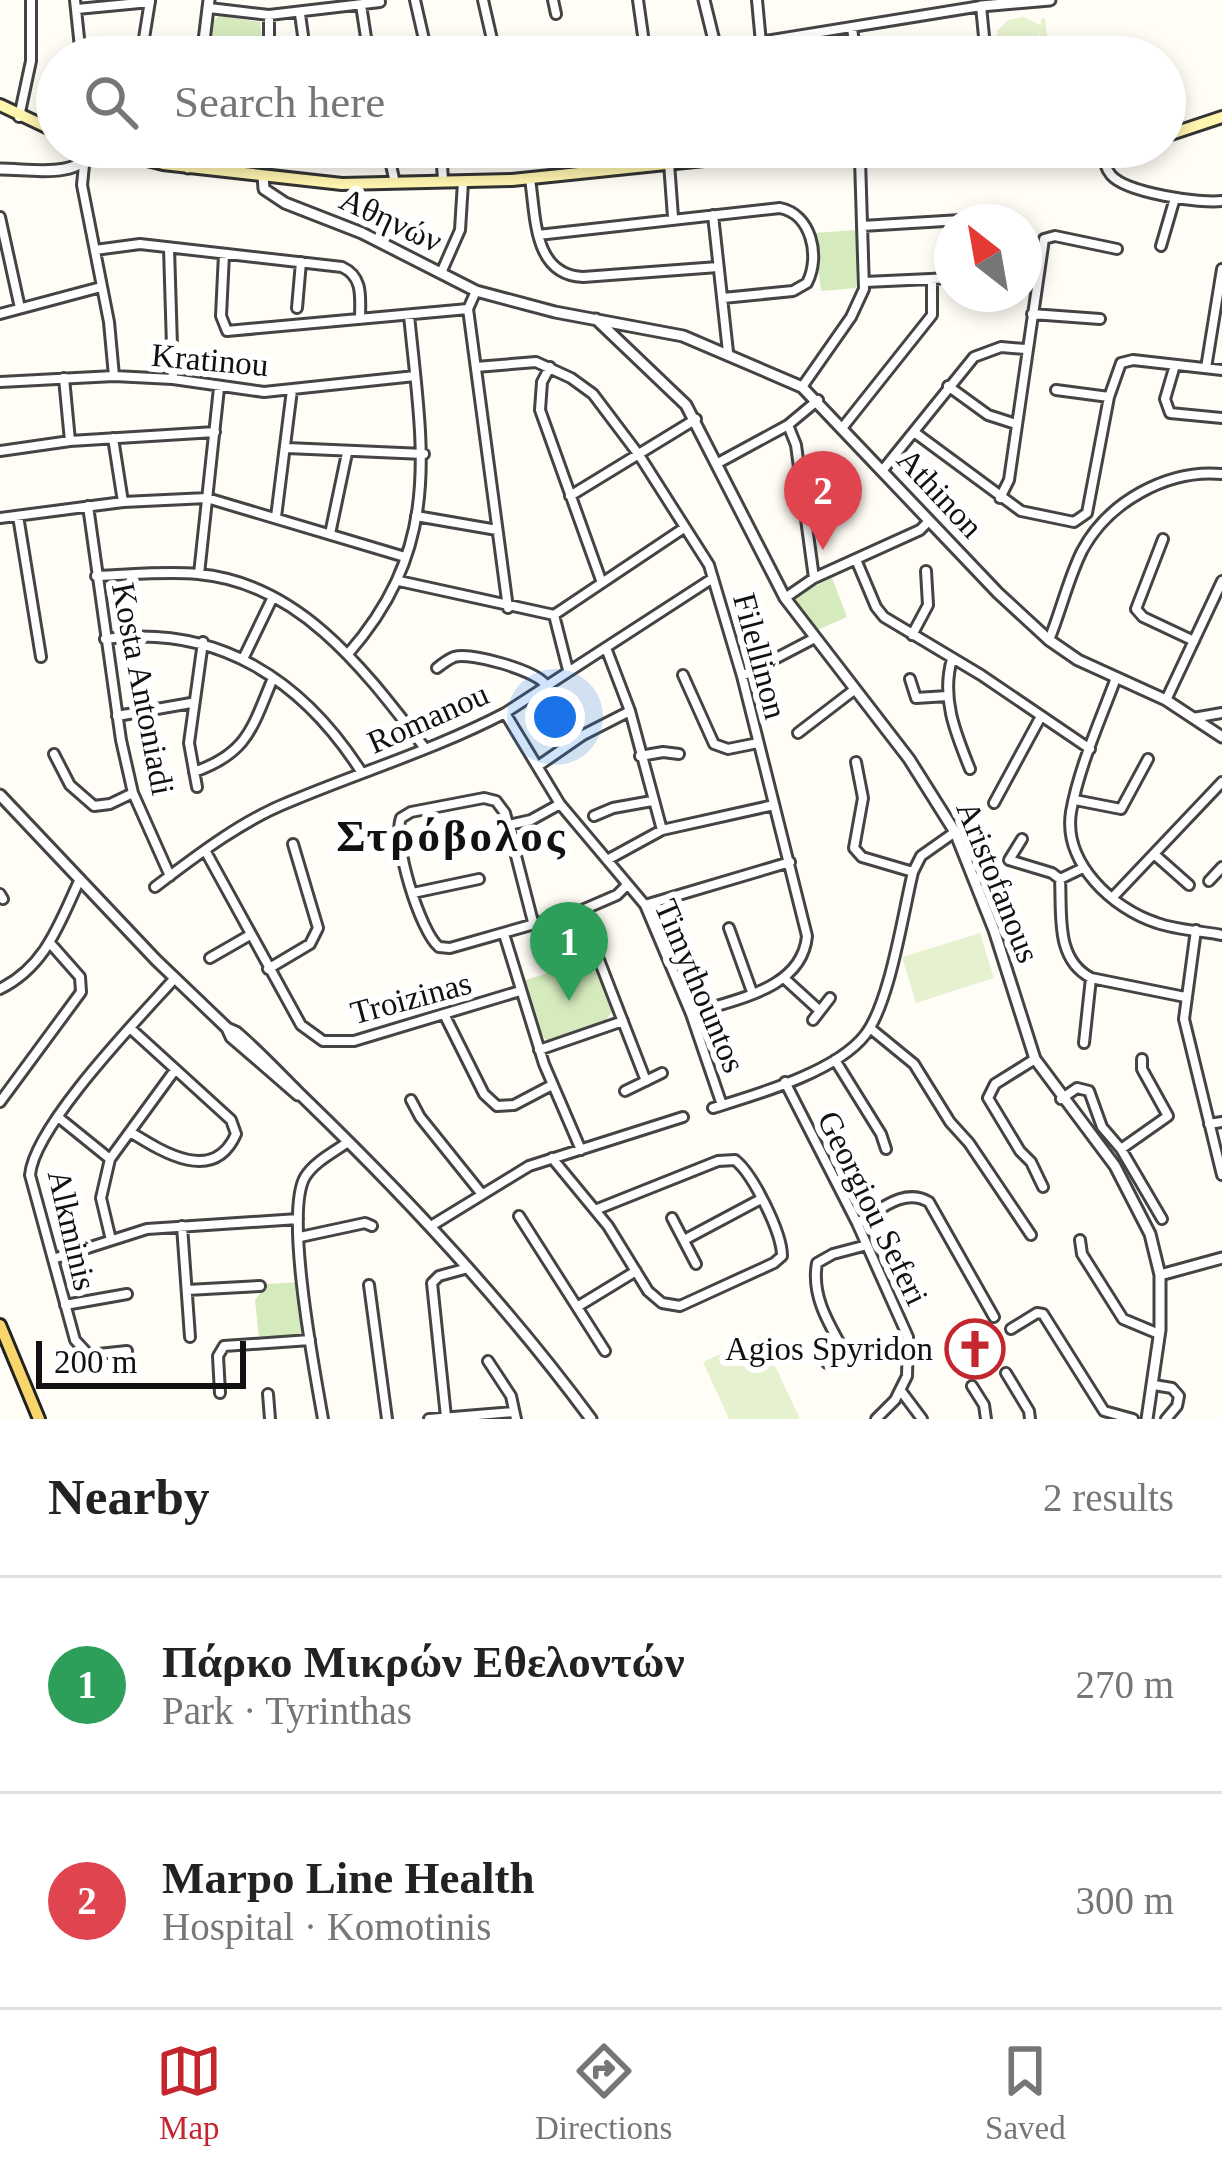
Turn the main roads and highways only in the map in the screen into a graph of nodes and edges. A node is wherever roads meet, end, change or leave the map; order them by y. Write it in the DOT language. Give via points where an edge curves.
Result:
graph roads {
  1 [pos="0,105"];
  2 [pos="1222,118"];
  3 [pos="36,124"];
  4 [pos="1186,129"];
  5 [pos="196,168"];
  6 [pos="626,168"];
  7 [pos="0,1325"];
  8 [pos="39,1419"];
  1 -- 3 [label="main road"];
  2 -- 4 [label="main road"];
  5 -- 6 [label="main road" via="342,184"];
  7 -- 8 [label="main road"];
}
